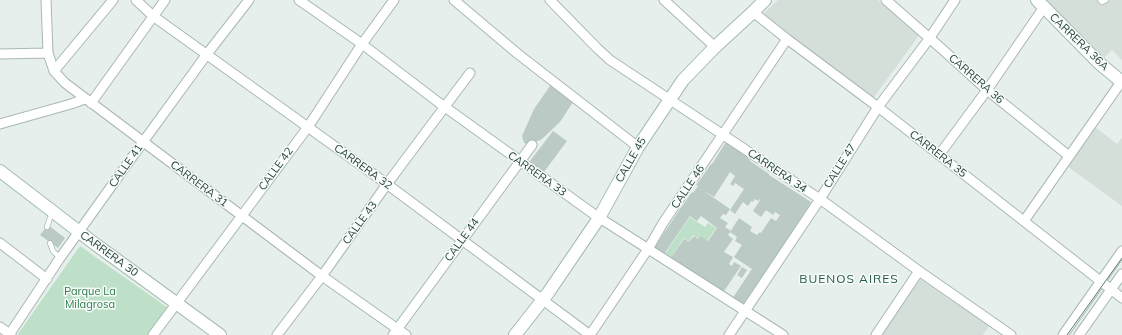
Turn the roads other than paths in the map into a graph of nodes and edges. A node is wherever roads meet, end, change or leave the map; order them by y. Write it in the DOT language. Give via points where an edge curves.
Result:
graph roads {
  1 [pos="46,0"];
  2 [pos="113,0"];
  3 [pos="136,0"];
  4 [pos="165,0"];
  5 [pos="248,0"];
  6 [pos="299,0"];
  7 [pos="394,0"];
  8 [pos="454,0"];
  9 [pos="664,0"];
  10 [pos="765,0"];
  11 [pos="886,0"];
  12 [pos="956,0"];
  13 [pos="1100,0"];
  14 [pos="1106,0"];
  15 [pos="555,2"];
  16 [pos="1040,4"];
  17 [pos="754,12"];
  18 [pos="153,16"];
  19 [pos="929,38"];
  20 [pos="787,39"];
  21 [pos="362,44"];
  22 [pos="715,46"];
  23 [pos="48,53"];
  24 [pos="0,54"];
  25 [pos="207,54"];
  26 [pos="54,71"];
  27 [pos="470,72"];
  28 [pos="1122,82"];
  29 [pos="987,90"];
  30 [pos="670,99"];
  31 [pos="88,101"];
  32 [pos="445,107"];
  33 [pos="878,107"];
  34 [pos="0,124"];
  35 [pos="308,127"];
  36 [pos="723,135"];
  37 [pos="143,142"];
  38 [pos="532,145"];
  39 [pos="638,147"];
  40 [pos="939,155"];
  41 [pos="1068,156"];
  42 [pos="520,162"];
  43 [pos="0,171"];
  44 [pos="387,184"];
  45 [pos="820,199"];
  46 [pos="242,216"];
  47 [pos="50,218"];
  48 [pos="599,218"];
  49 [pos="1024,221"];
  50 [pos="47,227"];
  51 [pos="79,232"];
  52 [pos="463,239"];
  53 [pos="50,243"];
  54 [pos="0,244"];
  55 [pos="648,248"];
  56 [pos="1122,251"];
  57 [pos="60,258"];
  58 [pos="919,271"];
  59 [pos="1122,274"];
  60 [pos="322,276"];
  61 [pos="47,279"];
  62 [pos="1101,282"];
  63 [pos="1111,290"];
  64 [pos="1122,298"];
  65 [pos="543,299"];
  66 [pos="176,304"];
  67 [pos="744,310"];
  68 [pos="0,327"];
  69 [pos="395,332"];
  70 [pos="10,335"];
  71 [pos="153,335"];
  72 [pos="220,335"];
  73 [pos="277,335"];
  74 [pos="406,335"];
  75 [pos="515,335"];
  76 [pos="590,335"];
  77 [pos="729,335"];
  78 [pos="783,335"];
  79 [pos="876,335"];
  80 [pos="1011,335"];
  81 [pos="1063,335"];
  82 [pos="1079,335"];
  1 -- 23 [label="street, CARRERA 31"];
  2 -- 26 [label="street"];
  3 -- 18 [label="street, CARRERA 32"];
  4 -- 18 [label="street"];
  5 -- 25 [label="street, CALLE 41"];
  6 -- 21 [label="street, CARRERA 33"];
  7 -- 21 [label="street, CALLE 42"];
  8 -- 39 [label="street" via="518,54"];
  9 -- 22 [label="street"];
  10 -- 17 [label="main road, CALLE 45"];
  11 -- 19 [label="street, CARRERA 36"];
  12 -- 19 [label="street, CALLE 47"];
  13 -- 14 [label="lane"];
  15 -- 30 [label="street, CARRERA 34" via="610,60"];
  16 -- 28 [label="main road, CARRERA 36A" via="1099,63"];
  16 -- 29 [label="street"];
  17 -- 20 [label="street, CARRERA 35"];
  17 -- 22 [label="main road, CALLE 45"];
  18 -- 25 [label="street, CARRERA 32"];
  18 -- 31 [label="street"];
  19 -- 29 [label="street, CARRERA 36"];
  19 -- 33 [label="street, CALLE 47"];
  20 -- 33 [label="street, CARRERA 35"];
  20 -- 36 [label="street, CALLE 46"];
  21 -- 32 [label="street, CARRERA 33"];
  21 -- 35 [label="street, CALLE 42"];
  22 -- 30 [label="main road, CALLE 45" via="683,80"];
  23 -- 24 [label="street"];
  23 -- 26 [label="street, CARRERA 31"];
  25 -- 35 [label="street, CARRERA 32"];
  25 -- 37 [label="street, CALLE 41"];
  26 -- 31 [label="street, CARRERA 31" via="64,83"];
  27 -- 32 [label="street, CALLE 43"];
  28 -- 41 [label="street"];
  29 -- 40 [label="street"];
  29 -- 41 [label="street, CARRERA 36"];
  30 -- 36 [label="street, CARRERA 34"];
  30 -- 39 [label="main road, CALLE 45"];
  31 -- 34 [label="street"];
  31 -- 37 [label="street, CARRERA 31"];
  32 -- 42 [label="street, CARRERA 33"];
  32 -- 44 [label="street, CALLE 43"];
  33 -- 40 [label="street, CARRERA 35"];
  33 -- 45 [label="street, CALLE 47"];
  35 -- 44 [label="street, CARRERA 32"];
  35 -- 46 [label="street, CALLE 42"];
  36 -- 45 [label="street, CARRERA 34"];
  36 -- 55 [label="street, CALLE 46"];
  37 -- 46 [label="street, CARRERA 31"];
  37 -- 51 [label="street, CALLE 41"];
  38 -- 42 [label="street, CALLE 44"];
  39 -- 48 [label="main road, CALLE 45"];
  40 -- 49 [label="street, CARRERA 35"];
  41 -- 49 [label="street"];
  42 -- 48 [label="street, CARRERA 33"];
  42 -- 52 [label="street, CALLE 44"];
  43 -- 51 [label="main road, CARRERA 30"];
  44 -- 52 [label="street, CARRERA 32"];
  44 -- 60 [label="street, CALLE 43"];
  45 -- 58 [label="street, CARRERA 34"];
  45 -- 67 [label="street, CALLE 47"];
  46 -- 60 [label="street, CARRERA 31"];
  46 -- 66 [label="street, CALLE 42"];
  47 -- 50 [label="lane"];
  48 -- 55 [label="street, CARRERA 33"];
  48 -- 65 [label="main road, CALLE 45"];
  49 -- 62 [label="street, CARRERA 35"];
  51 -- 57 [label="street, CALLE 41"];
  51 -- 66 [label="main road, CARRERA 30"];
  52 -- 65 [label="street, CARRERA 32"];
  52 -- 69 [label="street, CALLE 44"];
  53 -- 57 [label="lane"];
  54 -- 61 [label="street"];
  55 -- 67 [label="street, CARRERA 33"];
  55 -- 76 [label="street, CALLE 46"];
  56 -- 62 [label="street"];
  57 -- 61 [label="street, CALLE 41"];
  58 -- 79 [label="street"];
  58 -- 80 [label="street, CARRERA 34"];
  59 -- 63 [label="street"];
  60 -- 69 [label="street, CARRERA 31"];
  60 -- 73 [label="street, CALLE 43"];
  61 -- 70 [label="street, CALLE 41"];
  62 -- 63 [label="street, CARRERA 35"];
  62 -- 81 [label="street"];
  63 -- 64 [label="street, CARRERA 35"];
  63 -- 82 [label="street"];
  65 -- 75 [label="main road, CALLE 45"];
  65 -- 76 [label="street, CARRERA 32"];
  66 -- 71 [label="street, CALLE 42"];
  66 -- 72 [label="main road, CARRERA 30"];
  67 -- 77 [label="street, CALLE 47"];
  67 -- 78 [label="street, CARRERA 33"];
  68 -- 70 [label="street"];
  69 -- 74 [label="street, CARRERA 31"];
}
